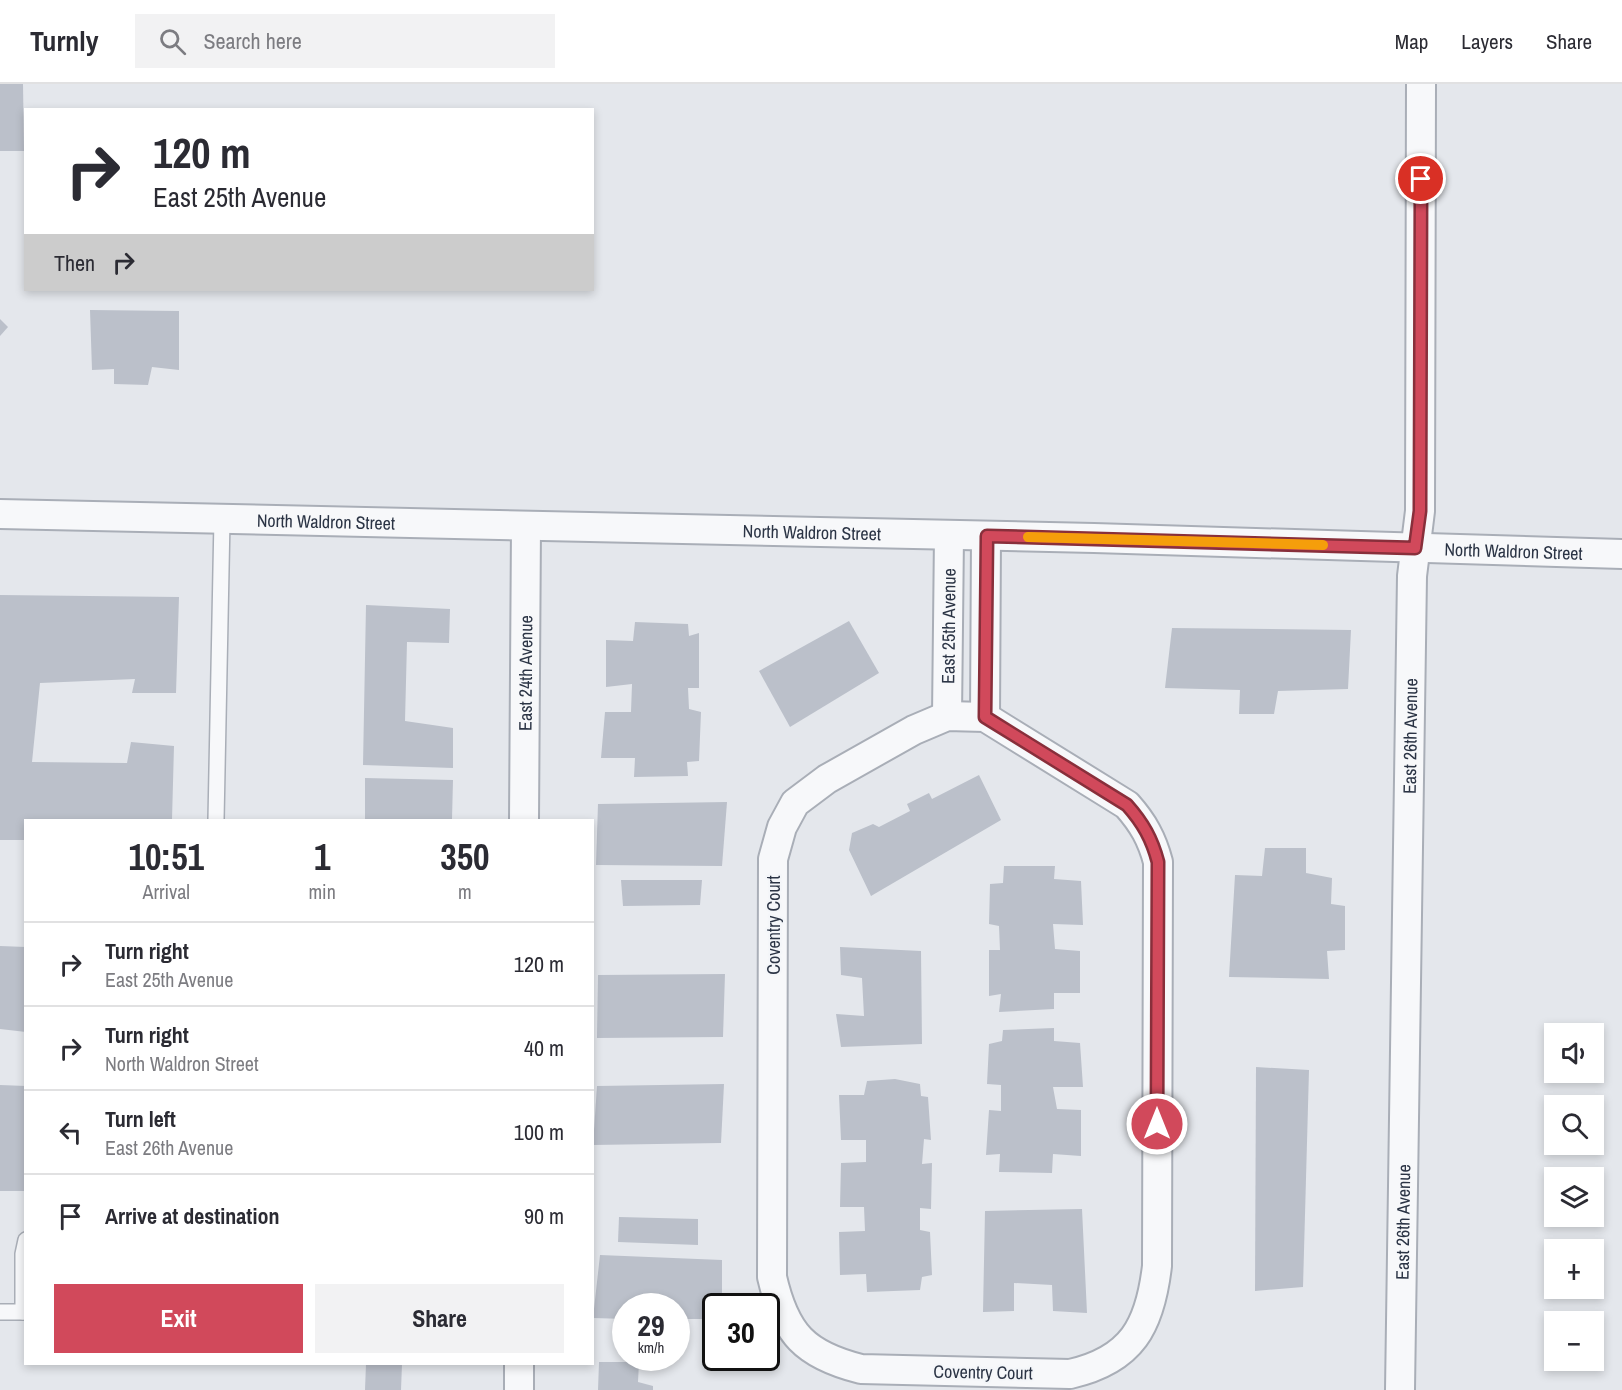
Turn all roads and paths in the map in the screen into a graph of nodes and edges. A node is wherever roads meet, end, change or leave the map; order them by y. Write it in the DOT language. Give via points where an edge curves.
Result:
graph roads {
  1 [pos="1421,84"];
  2 [pos="0,514"];
  3 [pos="222,519"];
  4 [pos="526,526"];
  5 [pos="949,535"];
  6 [pos="987,536"];
  7 [pos="1415,548"];
  8 [pos="1622,554"];
  9 [pos="948,716"];
  10 [pos="985,717"];
  11 [pos="216,819"];
  12 [pos="524,819"];
  13 [pos="24,1249"];
  14 [pos="0,1312"];
  15 [pos="24,1312"];
  16 [pos="519,1365"];
  17 [pos="519,1390"];
  18 [pos="1400,1390"];
  1 -- 7 [label="street, East 26th Avenue" via="1420,511"];
  2 -- 3 [label="street, North Waldron Street"];
  3 -- 4 [label="street, North Waldron Street"];
  3 -- 11 [label="lane"];
  4 -- 5 [label="street, North Waldron Street"];
  4 -- 12 [label="street, East 24th Avenue"];
  5 -- 6 [label="street, North Waldron Street"];
  5 -- 9 [label="street, East 25th Avenue"];
  6 -- 7 [label="street, North Waldron Street"];
  6 -- 10 [label="street, East 25th Avenue"];
  7 -- 8 [label="street, North Waldron Street"];
  7 -- 18 [label="street, East 26th Avenue"];
  9 -- 10 [label="street, Coventry Court"];
  9 -- 10 [label="street, Coventry Court" via="914,730 826,779 795,803 782,827 773,859 772,1277 777,1301 801,1340 817,1354 838,1363 861,1369 1070,1374 1093,1369 1129,1346 1153,1299 1157,1266 1158,862 1142,821 1127,805"];
  13 -- 15 [label="lane"];
  14 -- 15 [label="lane"];
  16 -- 17 [label="street"];
}
